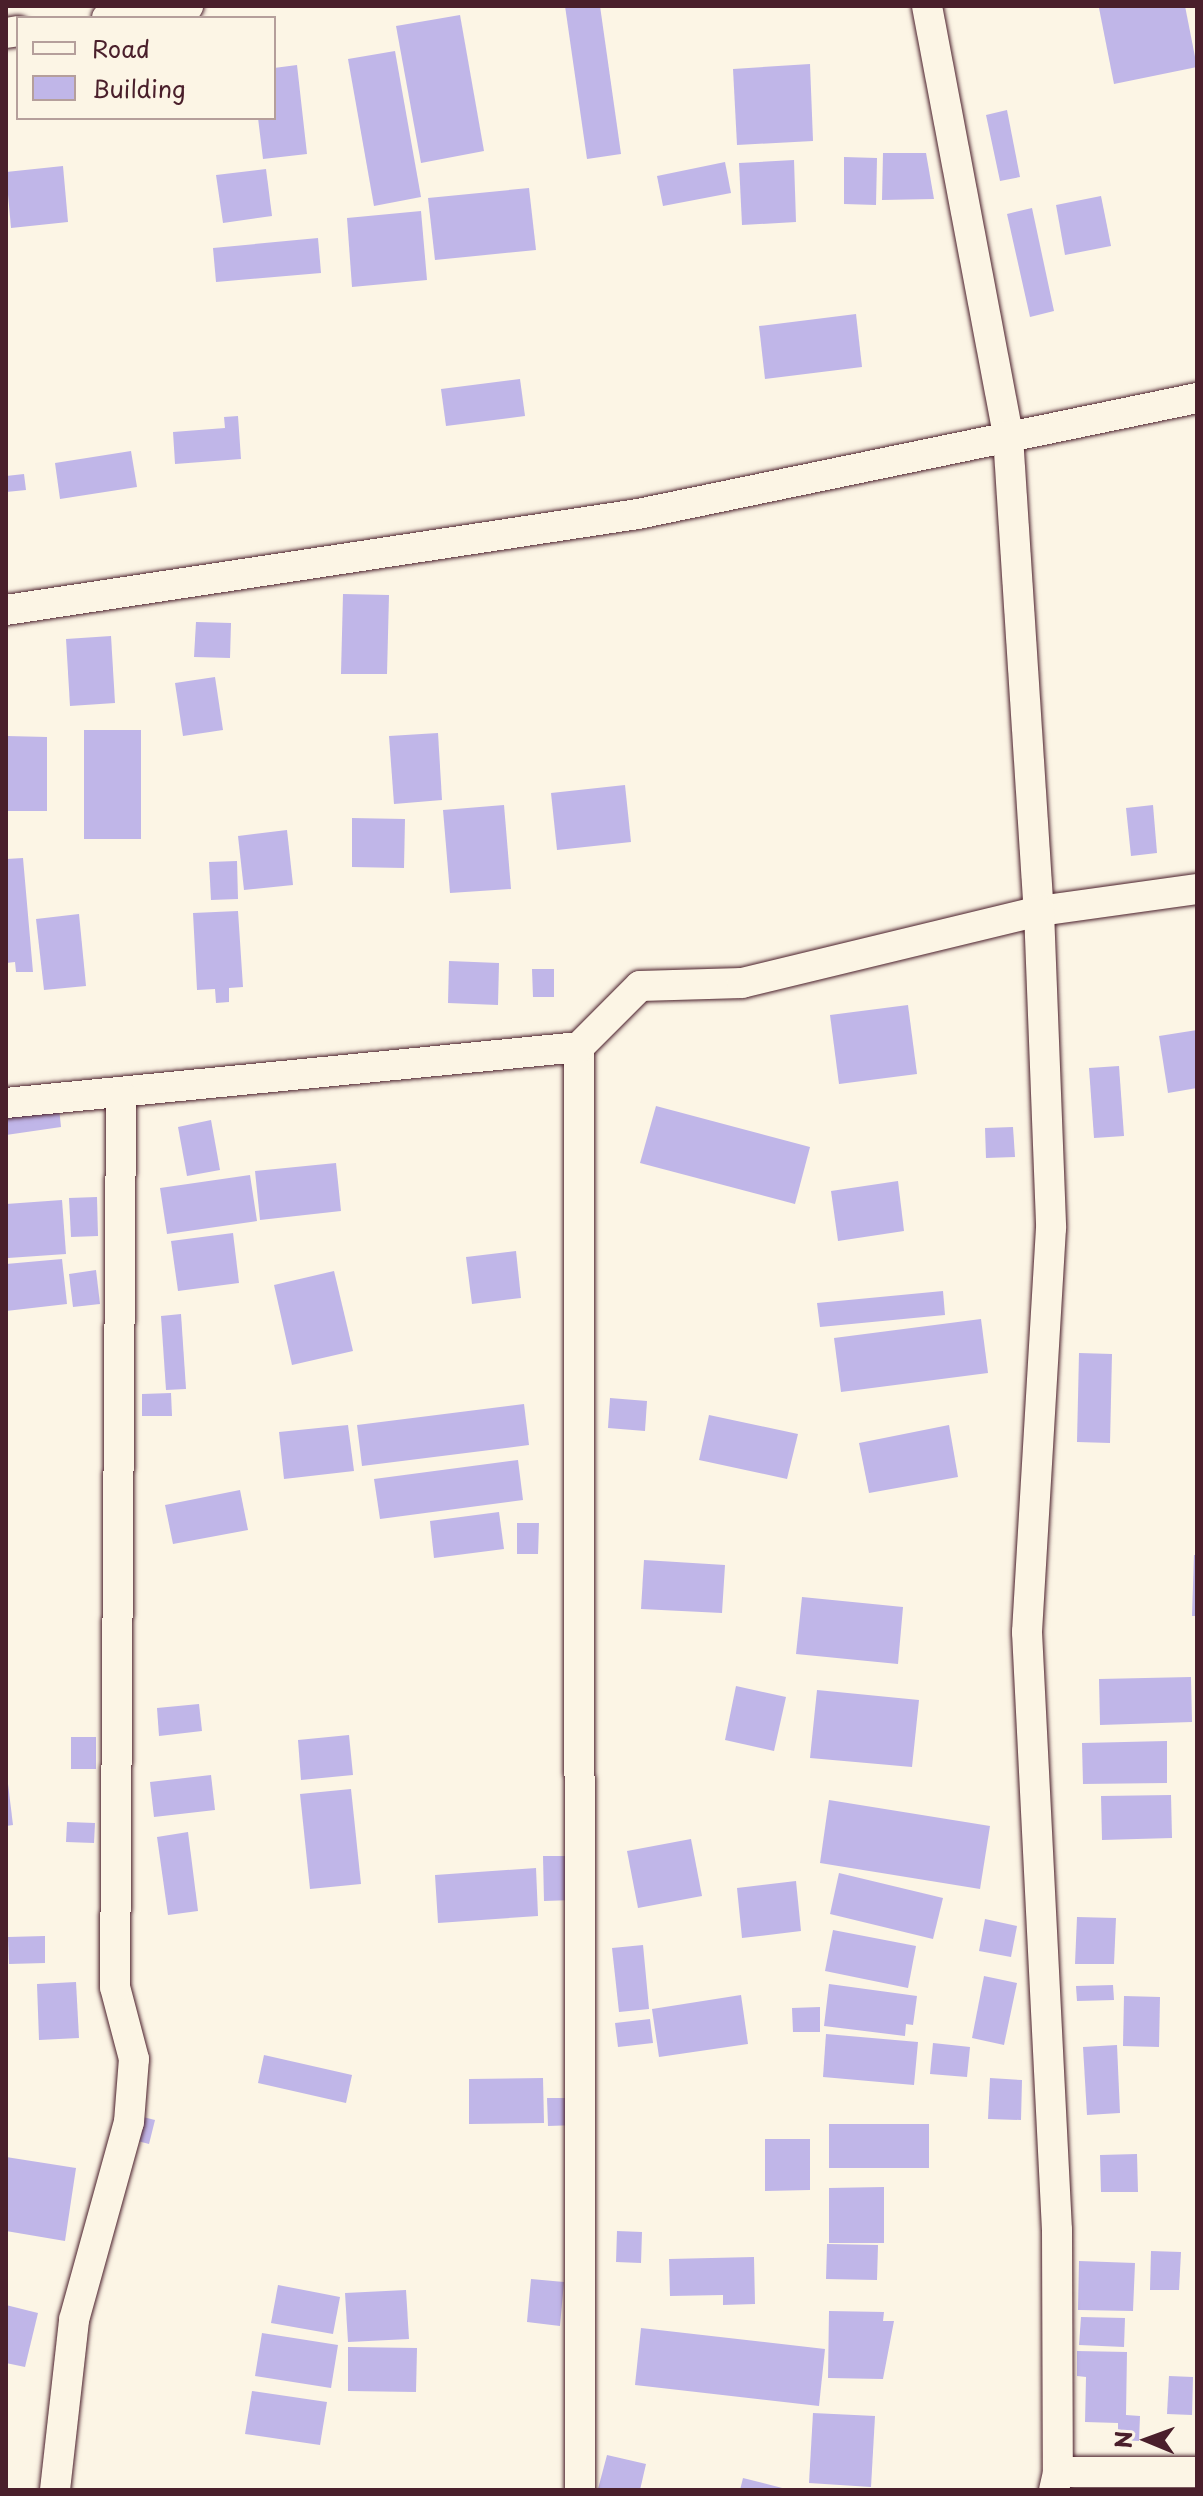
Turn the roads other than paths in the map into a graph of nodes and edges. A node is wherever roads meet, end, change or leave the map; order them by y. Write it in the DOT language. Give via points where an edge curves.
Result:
graph roads {
  1 [pos="188,6"];
  2 [pos="927,6"];
  3 [pos="120,16"];
  4 [pos="1197,398"];
  5 [pos="1008,436"];
  6 [pos="6,610"];
  7 [pos="1197,889"];
  8 [pos="1039,911"];
  9 [pos="579,1047"];
  10 [pos="121,1096"];
  11 [pos="6,1103"];
  12 [pos="1197,2472"];
  13 [pos="1056,2481"];
  14 [pos="55,2490"];
  15 [pos="580,2490"];
  1 -- 3 [label="street"];
  2 -- 5 [label="street"];
  4 -- 5 [label="street"];
  5 -- 6 [label="street" via="638,514"];
  5 -- 8 [label="street"];
  7 -- 8 [label="street"];
  8 -- 9 [label="street" via="742,983 640,986"];
  8 -- 13 [label="street" via="1051,1228 1027,1632 1057,2230"];
  9 -- 10 [label="street"];
  9 -- 15 [label="street"];
  10 -- 11 [label="street"];
  10 -- 14 [label="street" via="115,1987 134,2059 129,2122 74,2320"];
  12 -- 13 [label="street"];
}
